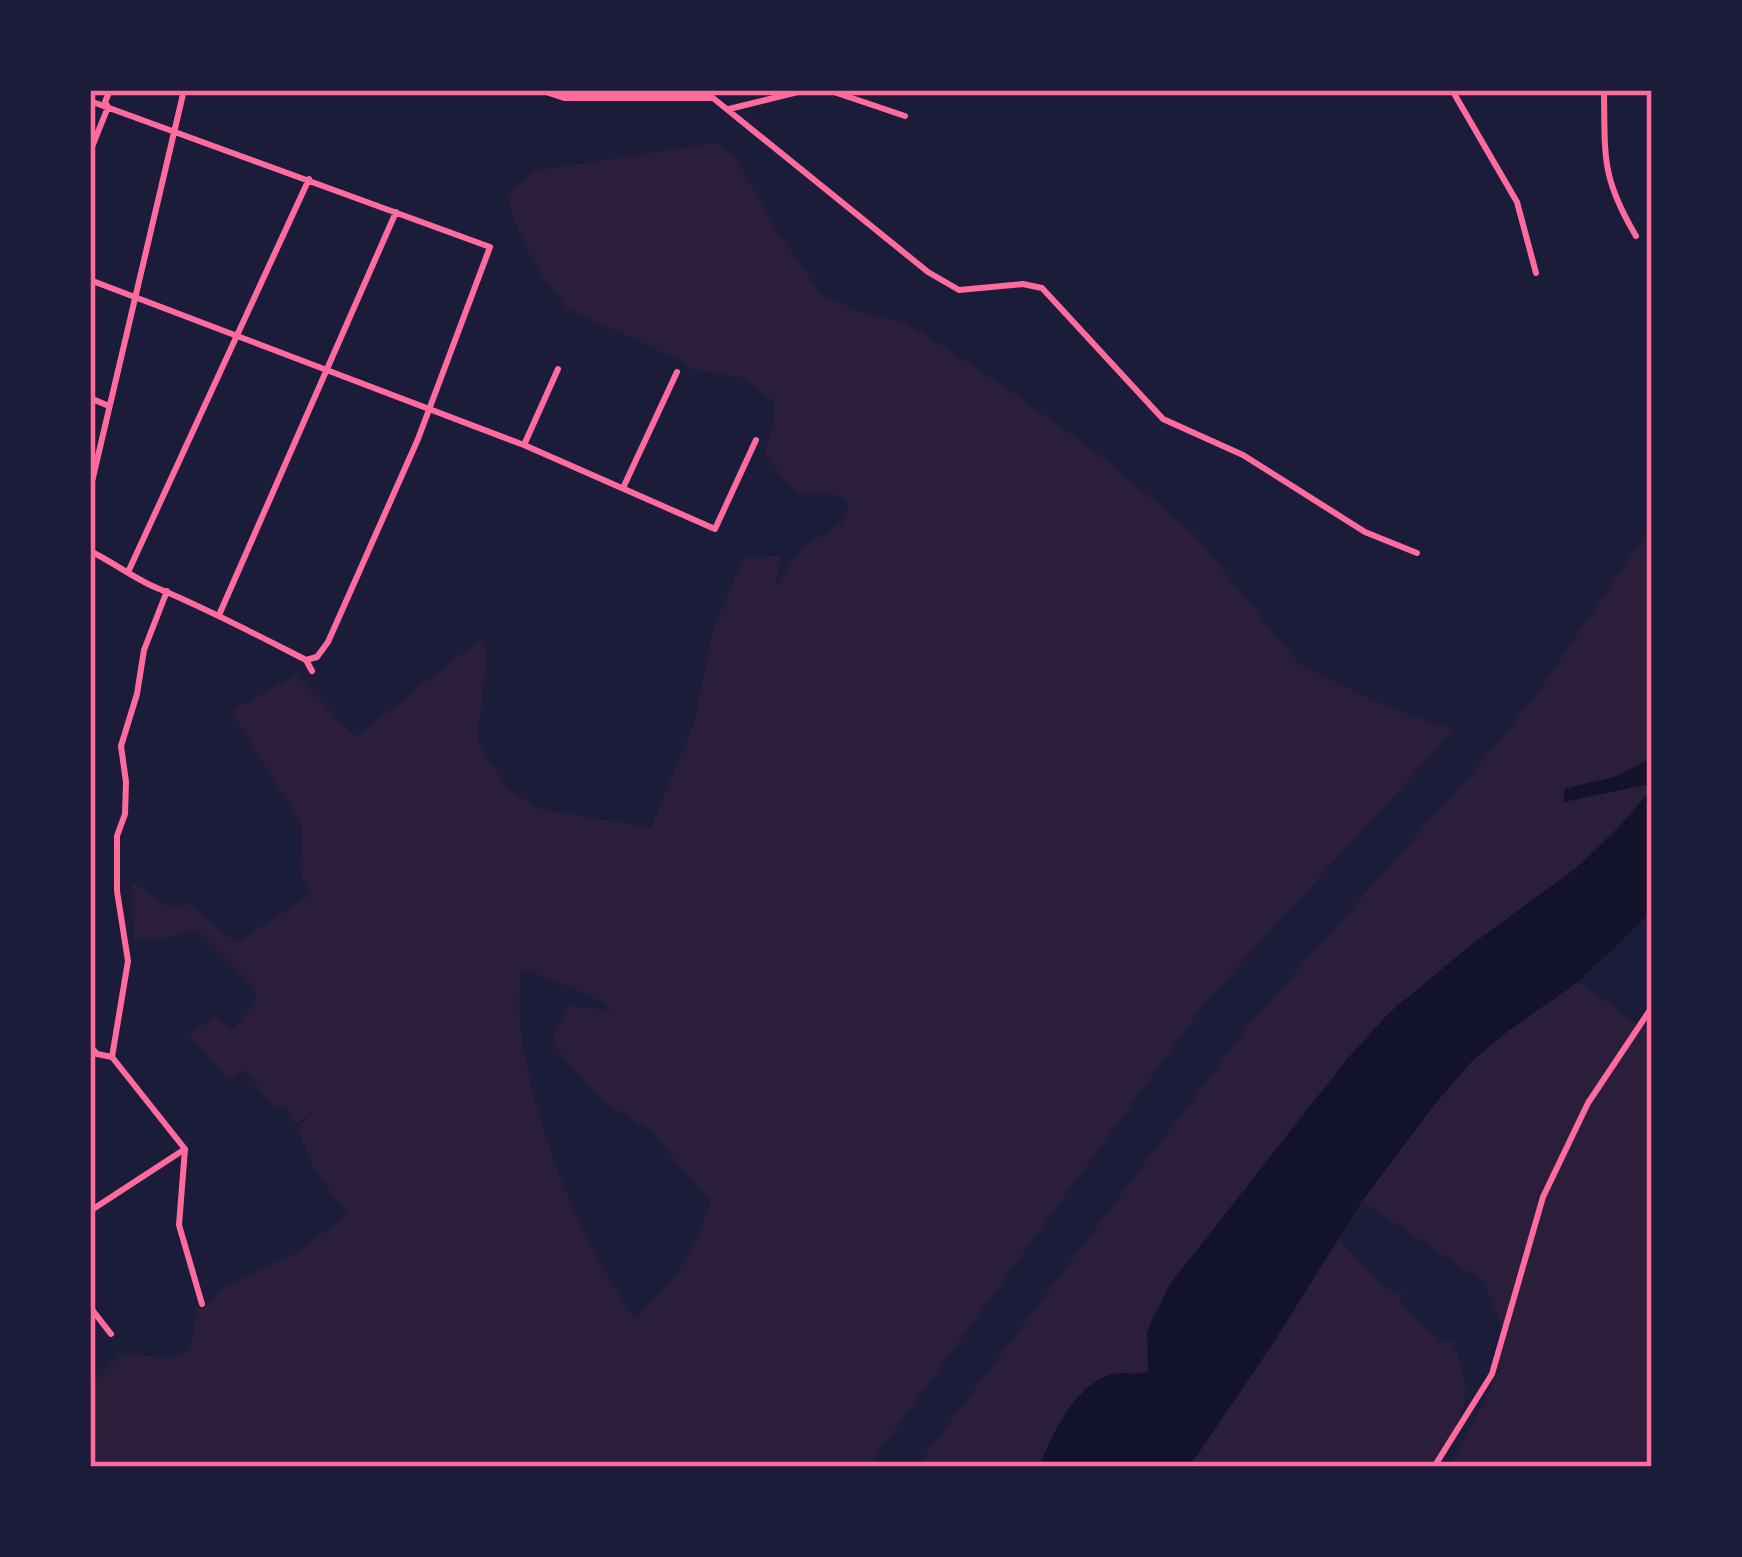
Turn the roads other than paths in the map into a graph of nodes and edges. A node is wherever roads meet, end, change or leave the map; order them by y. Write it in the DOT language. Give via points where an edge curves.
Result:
graph roads {
  1 [pos="110,90"];
  2 [pos="184,90"];
  3 [pos="540,90"];
  4 [pos="806,90"];
  5 [pos="828,90"];
  6 [pos="1452,90"];
  7 [pos="1604,90"];
  8 [pos="90,101"];
  9 [pos="108,107"];
  10 [pos="729,109"];
  11 [pos="905,116"];
  12 [pos="172,131"];
  13 [pos="90,152"];
  14 [pos="309,178"];
  15 [pos="396,212"];
  16 [pos="1636,236"];
  17 [pos="1536,273"];
  18 [pos="90,280"];
  19 [pos="138,299"];
  20 [pos="237,339"];
  21 [pos="330,369"];
  22 [pos="558,369"];
  23 [pos="676,372"];
  24 [pos="90,398"];
  25 [pos="110,406"];
  26 [pos="430,409"];
  27 [pos="756,440"];
  28 [pos="524,445"];
  29 [pos="623,488"];
  30 [pos="90,490"];
  31 [pos="90,551"];
  32 [pos="1417,553"];
  33 [pos="129,569"];
  34 [pos="166,591"];
  35 [pos="219,615"];
  36 [pos="306,660"];
  37 [pos="312,671"];
  38 [pos="1652,1007"];
  39 [pos="90,1046"];
  40 [pos="112,1057"];
  41 [pos="185,1149"];
  42 [pos="90,1211"];
  43 [pos="202,1304"];
  44 [pos="90,1306"];
  45 [pos="111,1334"];
  46 [pos="1435,1467"];
  1 -- 9 [label="street"];
  2 -- 12 [label="street"];
  3 -- 10 [label="street" via="564,98 713,98"];
  4 -- 10 [label="street"];
  5 -- 11 [label="street"];
  6 -- 17 [label="street" via="1517,202"];
  7 -- 16 [label="street" via="1605,166"];
  8 -- 9 [label="street"];
  9 -- 12 [label="street"];
  9 -- 13 [label="street"];
  10 -- 32 [label="street" via="928,272 972,292 1042,288 1163,419"];
  12 -- 14 [label="street"];
  12 -- 19 [label="street"];
  14 -- 15 [label="street"];
  14 -- 20 [label="street"];
  15 -- 21 [label="street"];
  15 -- 26 [label="street" via="490,247"];
  18 -- 19 [label="street"];
  19 -- 20 [label="street"];
  19 -- 25 [label="street"];
  20 -- 21 [label="street"];
  20 -- 33 [label="street"];
  21 -- 26 [label="street"];
  21 -- 35 [label="street"];
  22 -- 28 [label="street"];
  23 -- 29 [label="street"];
  24 -- 25 [label="street"];
  25 -- 30 [label="street"];
  26 -- 28 [label="street"];
  26 -- 36 [label="street" via="328,642"];
  27 -- 29 [label="street" via="715,529"];
  28 -- 29 [label="street"];
  31 -- 33 [label="street"];
  33 -- 34 [label="street"];
  34 -- 35 [label="street"];
  34 -- 40 [label="street" via="121,746 117,891 128,961"];
  35 -- 36 [label="street"];
  36 -- 37 [label="street"];
  38 -- 46 [label="street" via="1588,1103 1543,1197 1492,1374"];
  39 -- 40 [label="street"];
  40 -- 41 [label="street"];
  41 -- 42 [label="street"];
  41 -- 43 [label="street" via="179,1225"];
  44 -- 45 [label="street"];
}
